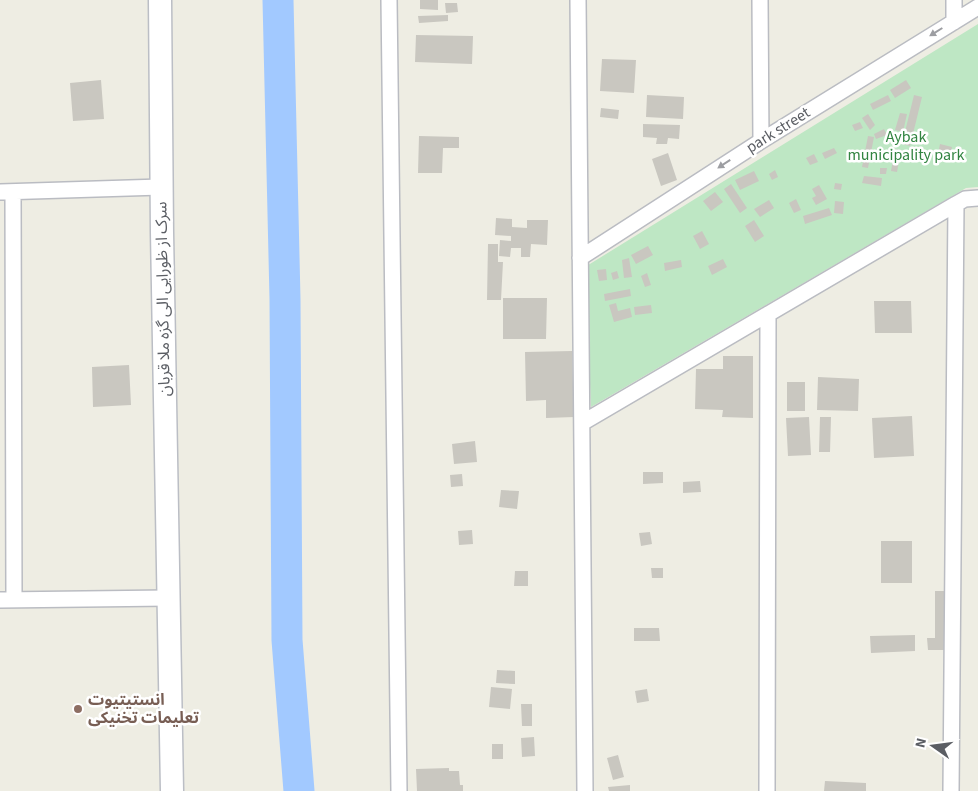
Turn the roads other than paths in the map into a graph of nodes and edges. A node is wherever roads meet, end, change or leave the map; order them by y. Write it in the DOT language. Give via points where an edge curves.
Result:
graph roads {
  1 [pos="160,0"];
  2 [pos="388,0"];
  3 [pos="578,0"];
  4 [pos="760,0"];
  5 [pos="954,0"];
  6 [pos="978,7"];
  7 [pos="954,22"];
  8 [pos="761,141"];
  9 [pos="161,187"];
  10 [pos="7,192"];
  11 [pos="978,198"];
  12 [pos="956,204"];
  13 [pos="580,258"];
  14 [pos="768,314"];
  15 [pos="582,423"];
  16 [pos="169,598"];
  17 [pos="7,600"];
  18 [pos="172,791"];
  19 [pos="399,791"];
  20 [pos="585,791"];
  21 [pos="767,791"];
  22 [pos="951,791"];
  1 -- 9 [label="street, سرک از ظورایی الی گزه ملا قربان"];
  2 -- 19 [label="street"];
  3 -- 13 [label="street"];
  4 -- 8 [label="street"];
  5 -- 7 [label="street"];
  6 -- 7 [label="street, park street"];
  7 -- 8 [label="street, park street, one-way"];
  8 -- 13 [label="street, park street, one-way"];
  9 -- 10 [label="street"];
  9 -- 16 [label="street, سرک از ظورایی الی گزه ملا قربان"];
  10 -- 17 [label="street"];
  11 -- 12 [label="street" via="966,198"];
  12 -- 14 [label="street"];
  12 -- 22 [label="street"];
  13 -- 15 [label="street"];
  14 -- 15 [label="street"];
  14 -- 21 [label="street"];
  15 -- 20 [label="street"];
  16 -- 17 [label="street"];
  16 -- 18 [label="street, سرک از ظورایی الی گزه ملا قربان"];
}
